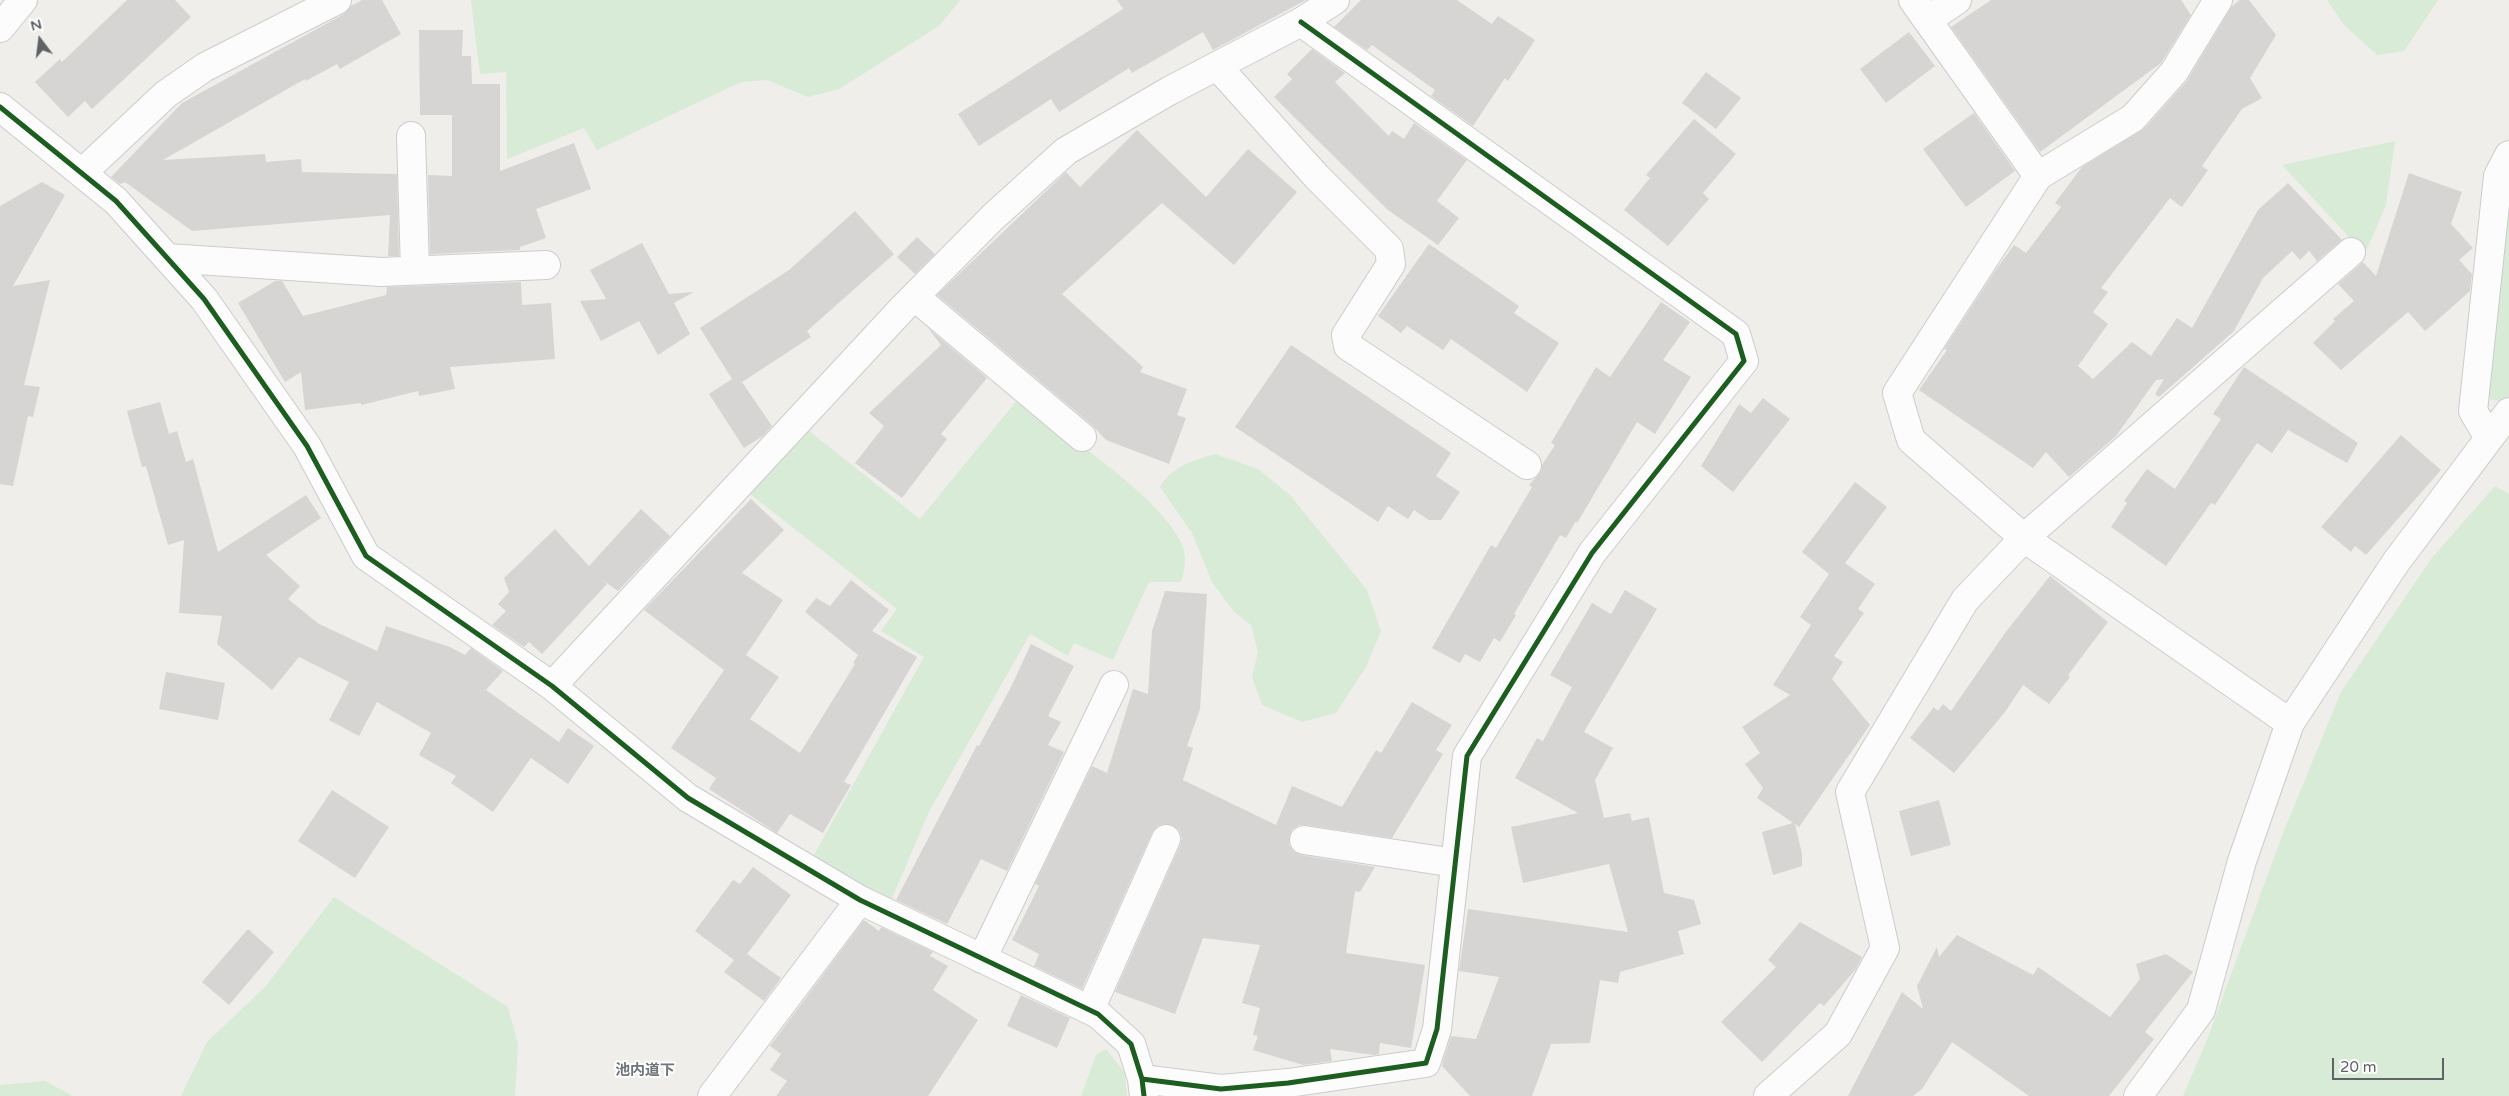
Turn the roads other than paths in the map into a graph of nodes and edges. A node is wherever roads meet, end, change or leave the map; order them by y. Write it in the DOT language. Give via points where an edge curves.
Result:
graph roads {
  1 [pos="23,0"];
  2 [pos="337,0"];
  3 [pos="1335,0"];
  4 [pos="1957,0"];
  5 [pos="2218,0"];
  6 [pos="1920,10"];
  7 [pos="1301,22"];
  8 [pos="0,28"];
  9 [pos="1217,66"];
  10 [pos="0,107"];
  11 [pos="411,136"];
  12 [pos="2509,154"];
  13 [pos="82,173"];
  14 [pos="2038,176"];
  15 [pos="2351,252"];
  16 [pos="167,258"];
  17 [pos="546,265"];
  18 [pos="414,270"];
  19 [pos="915,296"];
  20 [pos="2509,412"];
  21 [pos="1082,437"];
  22 [pos="2489,438"];
  23 [pos="1527,466"];
  24 [pos="2024,538"];
  25 [pos="1114,684"];
  26 [pos="552,686"];
  27 [pos="2290,723"];
  28 [pos="1166,839"];
  29 [pos="1304,840"];
  30 [pos="1455,863"];
  31 [pos="860,900"];
  32 [pos="982,959"];
  33 [pos="1090,1010"];
  34 [pos="1143,1088"];
  35 [pos="712,1096"];
  36 [pos="1768,1096"];
  37 [pos="2138,1096"];
  1 -- 8 [label="street"];
  2 -- 13 [label="street" via="205,67 166,94"];
  3 -- 7 [label="street"];
  4 -- 6 [label="street"];
  5 -- 14 [label="street" via="2174,72 2133,118"];
  6 -- 14 [label="street"];
  7 -- 9 [label="street"];
  7 -- 30 [label="street" via="1736,334 1744,361 1592,553 1467,756"];
  9 -- 19 [label="street" via="1066,150 993,217"];
  9 -- 23 [label="street" via="1317,177 1389,249 1391,264 1346,335 1348,346"];
  10 -- 13 [label="street"];
  11 -- 18 [label="street"];
  12 -- 22 [label="street" via="2498,176 2473,411"];
  13 -- 16 [label="street" via="116,201"];
  14 -- 24 [label="street" via="1897,393 1911,440"];
  15 -- 24 [label="street"];
  16 -- 18 [label="street" via="381,272"];
  16 -- 26 [label="street" via="204,299 307,446 366,556"];
  17 -- 18 [label="street"];
  19 -- 21 [label="street"];
  19 -- 26 [label="street"];
  20 -- 22 [label="street"];
  22 -- 27 [label="street" via="2396,562"];
  24 -- 27 [label="street"];
  24 -- 36 [label="street" via="1965,600 1850,792 1885,948 1838,1034"];
  25 -- 32 [label="street"];
  26 -- 31 [label="street" via="688,798"];
  27 -- 37 [label="street" via="2242,861 2201,1010"];
  28 -- 33 [label="street"];
  29 -- 30 [label="street"];
  30 -- 34 [label="street" via="1438,1029 1426,1063 1221,1089"];
  31 -- 32 [label="street"];
  31 -- 35 [label="street"];
  32 -- 33 [label="street"];
  33 -- 34 [label="street" via="1130,1044"];
}
